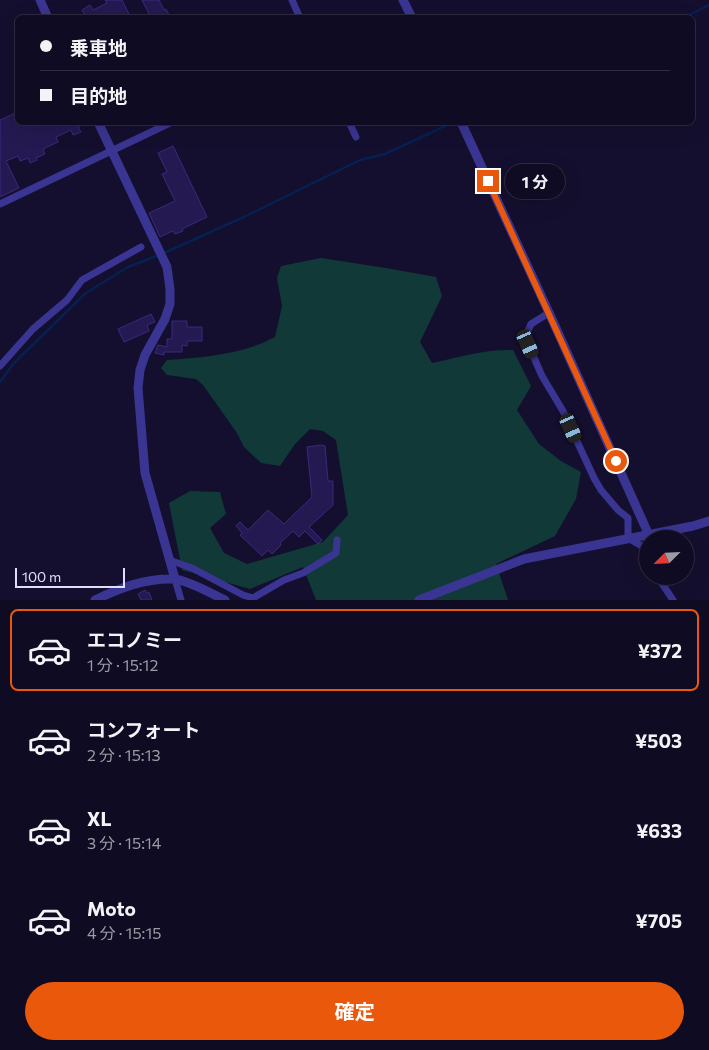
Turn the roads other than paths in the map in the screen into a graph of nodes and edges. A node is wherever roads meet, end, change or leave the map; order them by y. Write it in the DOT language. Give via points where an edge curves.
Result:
graph roads {
  1 [pos="40,0"];
  2 [pos="292,0"];
  3 [pos="403,0"];
  4 [pos="47,15"];
  5 [pos="299,15"];
  6 [pos="410,15"];
  7 [pos="99,125"];
  8 [pos="166,125"];
  9 [pos="350,125"];
  10 [pos="463,126"];
  11 [pos="356,137"];
  12 [pos="112,151"];
  13 [pos="0,204"];
  14 [pos="141,246"];
  15 [pos="551,317"];
  16 [pos="0,366"];
  17 [pos="709,521"];
  18 [pos="647,530"];
  19 [pos="667,530"];
  20 [pos="639,535"];
  21 [pos="628,538"];
  22 [pos="337,540"];
  23 [pos="639,544"];
  24 [pos="169,560"];
  25 [pos="175,579"];
  26 [pos="663,585"];
  27 [pos="95,600"];
  28 [pos="181,600"];
  29 [pos="225,600"];
  30 [pos="419,600"];
  31 [pos="673,600"];
  1 -- 4 [label="street"];
  2 -- 5 [label="street"];
  3 -- 6 [label="street"];
  7 -- 12 [label="street"];
  8 -- 12 [label="street"];
  9 -- 11 [label="street"];
  10 -- 15 [label="street"];
  12 -- 13 [label="street"];
  12 -- 24 [label="street" via="167,267 170,304 145,354 138,388 145,473"];
  14 -- 16 [label="street" via="82,280 67,300 33,329"];
  15 -- 18 [label="street"];
  15 -- 21 [label="street" via="547,314 531,324 526,335 528,344 600,490 628,518"];
  17 -- 19 [label="street"];
  20 -- 21 [label="street"];
  21 -- 23 [label="street"];
  21 -- 30 [label="street" via="524,559"];
  22 -- 24 [label="street" via="336,553 253,598"];
  24 -- 25 [label="street"];
  25 -- 27 [label="street" via="134,583"];
  25 -- 28 [label="street"];
  25 -- 29 [label="street"];
  26 -- 31 [label="street"];
}
